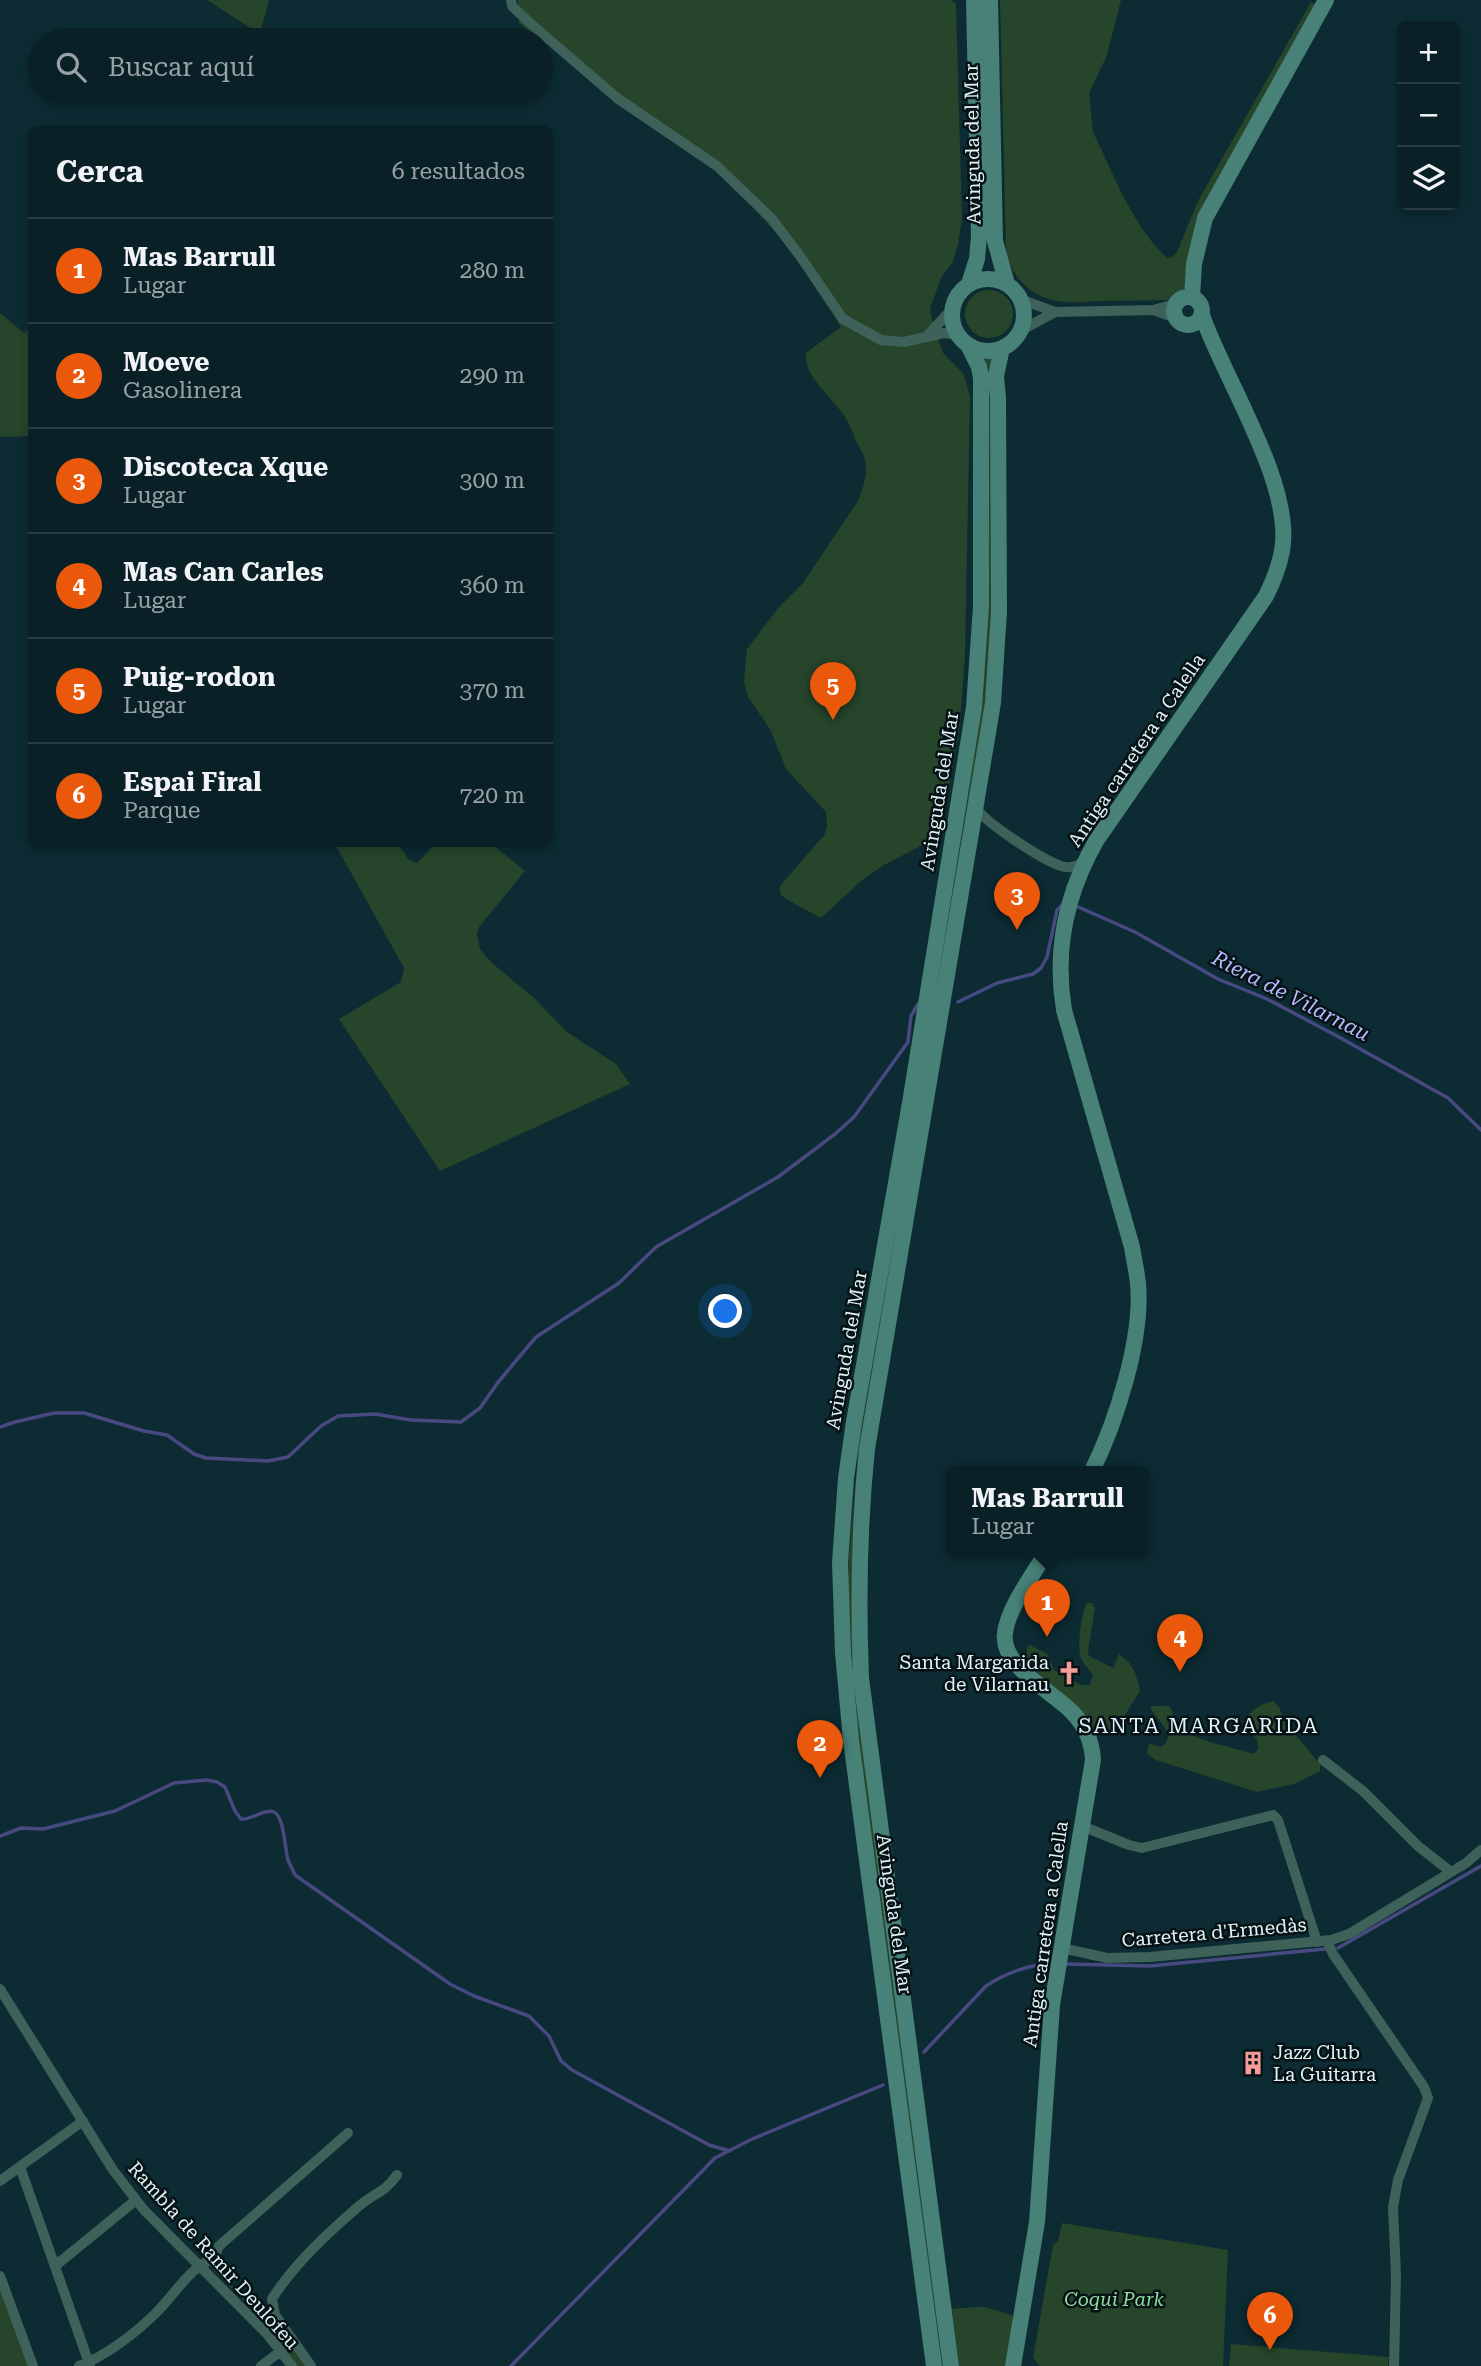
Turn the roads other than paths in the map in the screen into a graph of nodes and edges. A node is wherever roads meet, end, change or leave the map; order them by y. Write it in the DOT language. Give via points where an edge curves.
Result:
graph roads {
  1 [pos="511,0"];
  2 [pos="974,0"];
  3 [pos="990,0"];
  4 [pos="1326,0"];
  5 [pos="536,28"];
  6 [pos="553,43"];
  7 [pos="969,284"];
  8 [pos="1007,284"];
  9 [pos="1192,297"];
  10 [pos="1020,299"];
  11 [pos="952,309"];
  12 [pos="1176,311"];
  13 [pos="1055,312"];
  14 [pos="1202,315"];
  15 [pos="1020,331"];
  16 [pos="926,336"];
  17 [pos="963,340"];
  18 [pos="1002,348"];
  19 [pos="975,806"];
  20 [pos="993,826"];
  21 [pos="968,847"];
  22 [pos="1086,859"];
  23 [pos="1061,866"];
  24 [pos="1072,894"];
  25 [pos="1094,1466"];
  26 [pos="1044,1557"];
  27 [pos="1323,1760"];
  28 [pos="1082,1825"];
  29 [pos="1481,1850"];
  30 [pos="1451,1872"];
  31 [pos="1322,1941"];
  32 [pos="1061,1951"];
  33 [pos="0,1989"];
  34 [pos="83,2121"];
  35 [pos="348,2133"];
  36 [pos="20,2167"];
  37 [pos="397,2175"];
  38 [pos="0,2181"];
  39 [pos="136,2200"];
  40 [pos="204,2263"];
  41 [pos="55,2266"];
  42 [pos="0,2276"];
  43 [pos="281,2351"];
  44 [pos="86,2365"];
  45 [pos="33,2366"];
  46 [pos="261,2366"];
  47 [pos="292,2366"];
  48 [pos="311,2366"];
  49 [pos="934,2366"];
  50 [pos="951,2366"];
  51 [pos="1013,2366"];
  52 [pos="1394,2366"];
  1 -- 5 [label="street"];
  2 -- 7 [label="main road, Avinguda del Mar" via="979,236"];
  3 -- 8 [label="main road, Avinguda del Mar" via="995,241"];
  4 -- 9 [label="main road" via="1205,218"];
  6 -- 16 [label="street" via="617,98 717,166 772,219 843,319 881,340 904,342"];
  7 -- 8 [label="main road" via="988,279"];
  7 -- 11 [label="main road"];
  8 -- 10 [label="main road"];
  9 -- 12 [label="main road" via="1182,297"];
  9 -- 14 [label="main road" via="1200,302"];
  10 -- 13 [label="street"];
  10 -- 15 [label="main road"];
  11 -- 16 [label="street"];
  11 -- 17 [label="main road"];
  12 -- 13 [label="street"];
  12 -- 14 [label="main road" via="1188,325"];
  13 -- 15 [label="street"];
  14 -- 22 [label="main road, Antiga carretera a Calella" via="1277,494 1282,550 1266,596"];
  15 -- 18 [label="main road"];
  16 -- 17 [label="street" via="944,333"];
  17 -- 18 [label="main road" via="979,349"];
  17 -- 49 [label="main road, Avinguda del Mar" via="981,378 981,606 974,707 854,1422 840,1563 842,1653 851,1740"];
  18 -- 19 [label="main road, Avinguda del Mar" via="996,376 999,612 993,703"];
  19 -- 20 [label="street"];
  19 -- 21 [label="main road, Avinguda del Mar"];
  20 -- 21 [label="street" via="979,829"];
  20 -- 23 [label="street"];
  21 -- 50 [label="main road, Avinguda del Mar" via="867,1450 858,1607 861,1678"];
  22 -- 23 [label="street" via="1076,867"];
  22 -- 24 [label="main road, Antiga carretera a Calella"];
  23 -- 24 [label="street"];
  24 -- 25 [label="main road, Antiga carretera a Calella" via="1061,939 1060,985 1132,1247 1138,1285 1123,1383"];
  26 -- 28 [label="main road, Antiga carretera a Calella" via="1004,1635 1018,1666 1072,1711 1092,1745"];
  27 -- 30 [label="street"];
  28 -- 31 [label="street" via="1142,1848 1273,1815"];
  28 -- 32 [label="main road, Antiga carretera a Calella"];
  29 -- 30 [label="street, Carretera d'Ermedàs"];
  30 -- 31 [label="street, Carretera d'Ermedàs" via="1349,1934"];
  31 -- 32 [label="street, Carretera d'Ermedàs" via="1150,1957 1107,1958"];
  31 -- 52 [label="street, Carretera d'Ermedàs" via="1428,2098 1395,2191"];
  32 -- 51 [label="main road, Antiga carretera a Calella" via="1050,2031 1037,2222"];
  33 -- 34 [label="street, Rambla de Ramir Deulofeu"];
  34 -- 36 [label="street"];
  34 -- 39 [label="street, Rambla de Ramir Deulofeu"];
  35 -- 40 [label="street" via="217,2248 214,2259"];
  36 -- 38 [label="street"];
  36 -- 41 [label="street"];
  37 -- 48 [label="street" via="386,2190 359,2206 324,2239 272,2299 275,2315"];
  39 -- 40 [label="street, Rambla de Ramir Deulofeu"];
  39 -- 41 [label="street"];
  40 -- 43 [label="street, Rambla de Ramir Deulofeu"];
  40 -- 44 [label="street" via="131,2336"];
  41 -- 44 [label="street"];
  42 -- 45 [label="street"];
  43 -- 46 [label="street"];
  43 -- 47 [label="street, Rambla de Ramir Deulofeu"];
}
